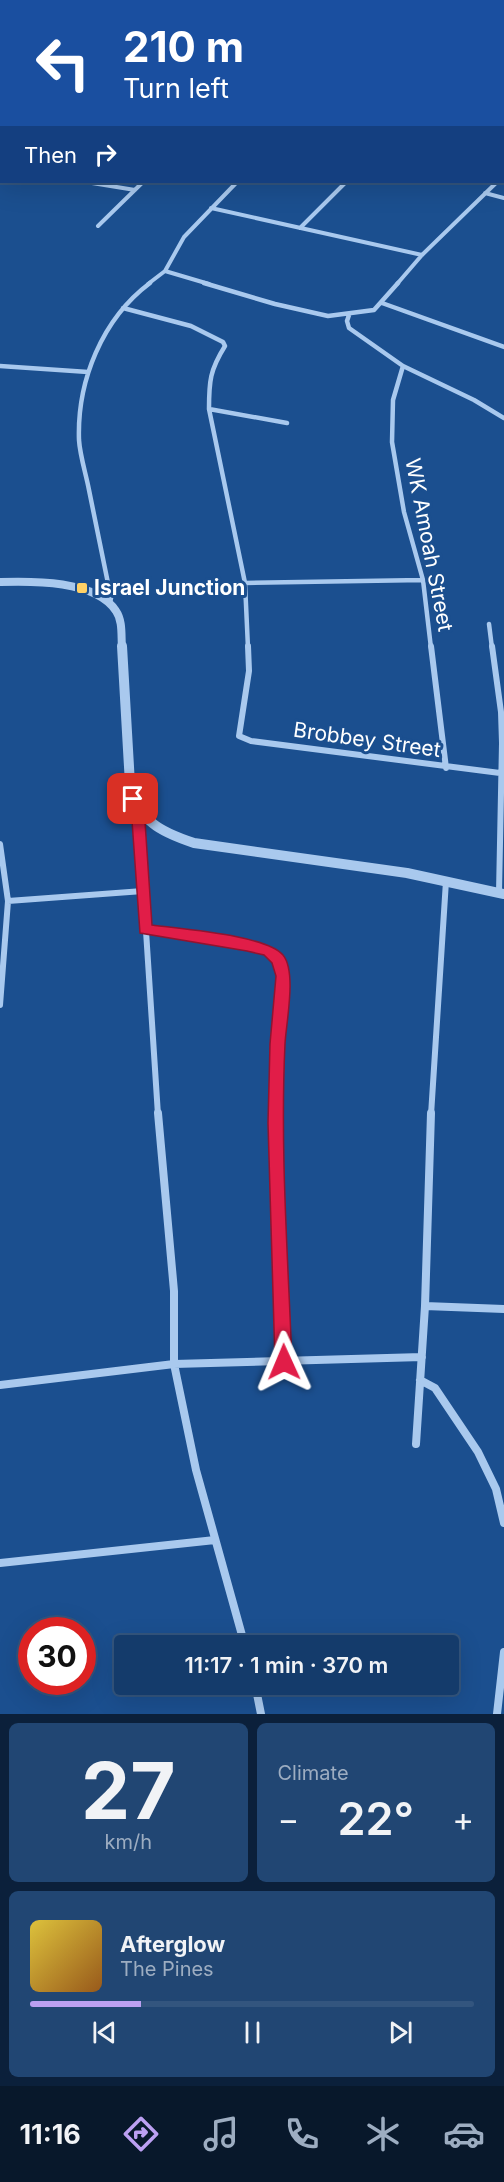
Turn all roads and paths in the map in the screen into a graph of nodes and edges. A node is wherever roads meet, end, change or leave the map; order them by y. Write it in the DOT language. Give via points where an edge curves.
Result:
graph roads {
  1 [pos="92,183"];
  2 [pos="142,183"];
  3 [pos="236,183"];
  4 [pos="345,183"];
  5 [pos="496,183"];
  6 [pos="135,190"];
  7 [pos="485,193"];
  8 [pos="504,198"];
  9 [pos="211,208"];
  10 [pos="98,226"];
  11 [pos="300,228"];
  12 [pos="422,255"];
  13 [pos="165,271"];
  14 [pos="382,303"];
  15 [pos="123,308"];
  16 [pos="349,315"];
  17 [pos="504,346"];
  18 [pos="403,366"];
  19 [pos="1,367"];
  20 [pos="88,372"];
  21 [pos="208,409"];
  22 [pos="504,418"];
  23 [pos="287,423"];
  24 [pos="423,580"];
  25 [pos="0,582"];
  26 [pos="245,583"];
  27 [pos="110,603"];
  28 [pos="489,624"];
  29 [pos="446,768"];
  30 [pos="500,773"];
  31 [pos="138,807"];
  32 [pos="0,844"];
  33 [pos="446,881"];
  34 [pos="143,891"];
  35 [pos="501,894"];
  36 [pos="8,901"];
  37 [pos="145,930"];
  38 [pos="0,1005"];
  39 [pos="425,1306"];
  40 [pos="504,1310"];
  41 [pos="422,1357"];
  42 [pos="284,1362"];
  43 [pos="174,1364"];
  44 [pos="420,1380"];
  45 [pos="0,1385"];
  46 [pos="416,1444"];
  47 [pos="504,1523"];
  48 [pos="215,1540"];
  49 [pos="0,1563"];
  50 [pos="243,1635"];
  51 [pos="504,1652"];
  52 [pos="257,1695"];
  53 [pos="261,1714"];
  54 [pos="497,1714"];
  1 -- 6 [label="street"];
  2 -- 6 [label="street"];
  3 -- 9 [label="street"];
  4 -- 11 [label="street"];
  5 -- 7 [label="street"];
  6 -- 10 [label="street"];
  7 -- 8 [label="street"];
  7 -- 12 [label="street"];
  9 -- 11 [label="street"];
  9 -- 13 [label="street" via="184,237"];
  11 -- 12 [label="street"];
  12 -- 14 [label="street"];
  13 -- 15 [label="street"];
  13 -- 16 [label="street" via="275,304 328,316"];
  14 -- 16 [label="street" via="374,310"];
  14 -- 17 [label="street"];
  15 -- 20 [label="street" via="103,335"];
  15 -- 21 [label="street" via="191,326 223,342 224,351 213,365 209,381"];
  16 -- 18 [label="street" via="349,328"];
  18 -- 22 [label="street"];
  18 -- 24 [label="street, WK Amoah Street" via="393,400 392,441 404,512"];
  19 -- 20 [label="street"];
  20 -- 27 [label="street" via="80,406 79,442"];
  21 -- 23 [label="street"];
  21 -- 26 [label="street"];
  24 -- 26 [label="street"];
  24 -- 29 [label="street, WK Amoah Street"];
  25 -- 27 [label="street" via="74,588"];
  26 -- 29 [label="street, Brobbey Street" via="249,671 239,736 251,741"];
  27 -- 31 [label="street" via="119,615 128,782"];
  28 -- 30 [label="street" via="501,712"];
  29 -- 30 [label="street, Brobbey Street"];
  30 -- 35 [label="street"];
  31 -- 33 [label="street" via="159,831 184,841"];
  31 -- 34 [label="street"];
  32 -- 36 [label="street"];
  33 -- 35 [label="street"];
  33 -- 39 [label="street"];
  34 -- 36 [label="street"];
  34 -- 37 [label="street"];
  36 -- 38 [label="street"];
  37 -- 42 [label="street" via="247,945 268,951 279,960 283,976 276,1123"];
  37 -- 43 [label="street" via="174,1291"];
  39 -- 40 [label="street"];
  39 -- 41 [label="street"];
  41 -- 42 [label="street"];
  41 -- 44 [label="street"];
  42 -- 43 [label="street"];
  43 -- 45 [label="street"];
  43 -- 48 [label="street"];
  44 -- 46 [label="street"];
  44 -- 47 [label="street" via="435,1388 478,1452 496,1489"];
  48 -- 49 [label="street"];
  48 -- 50 [label="street"];
  51 -- 54 [label="street"];
  52 -- 53 [label="street"];
}
